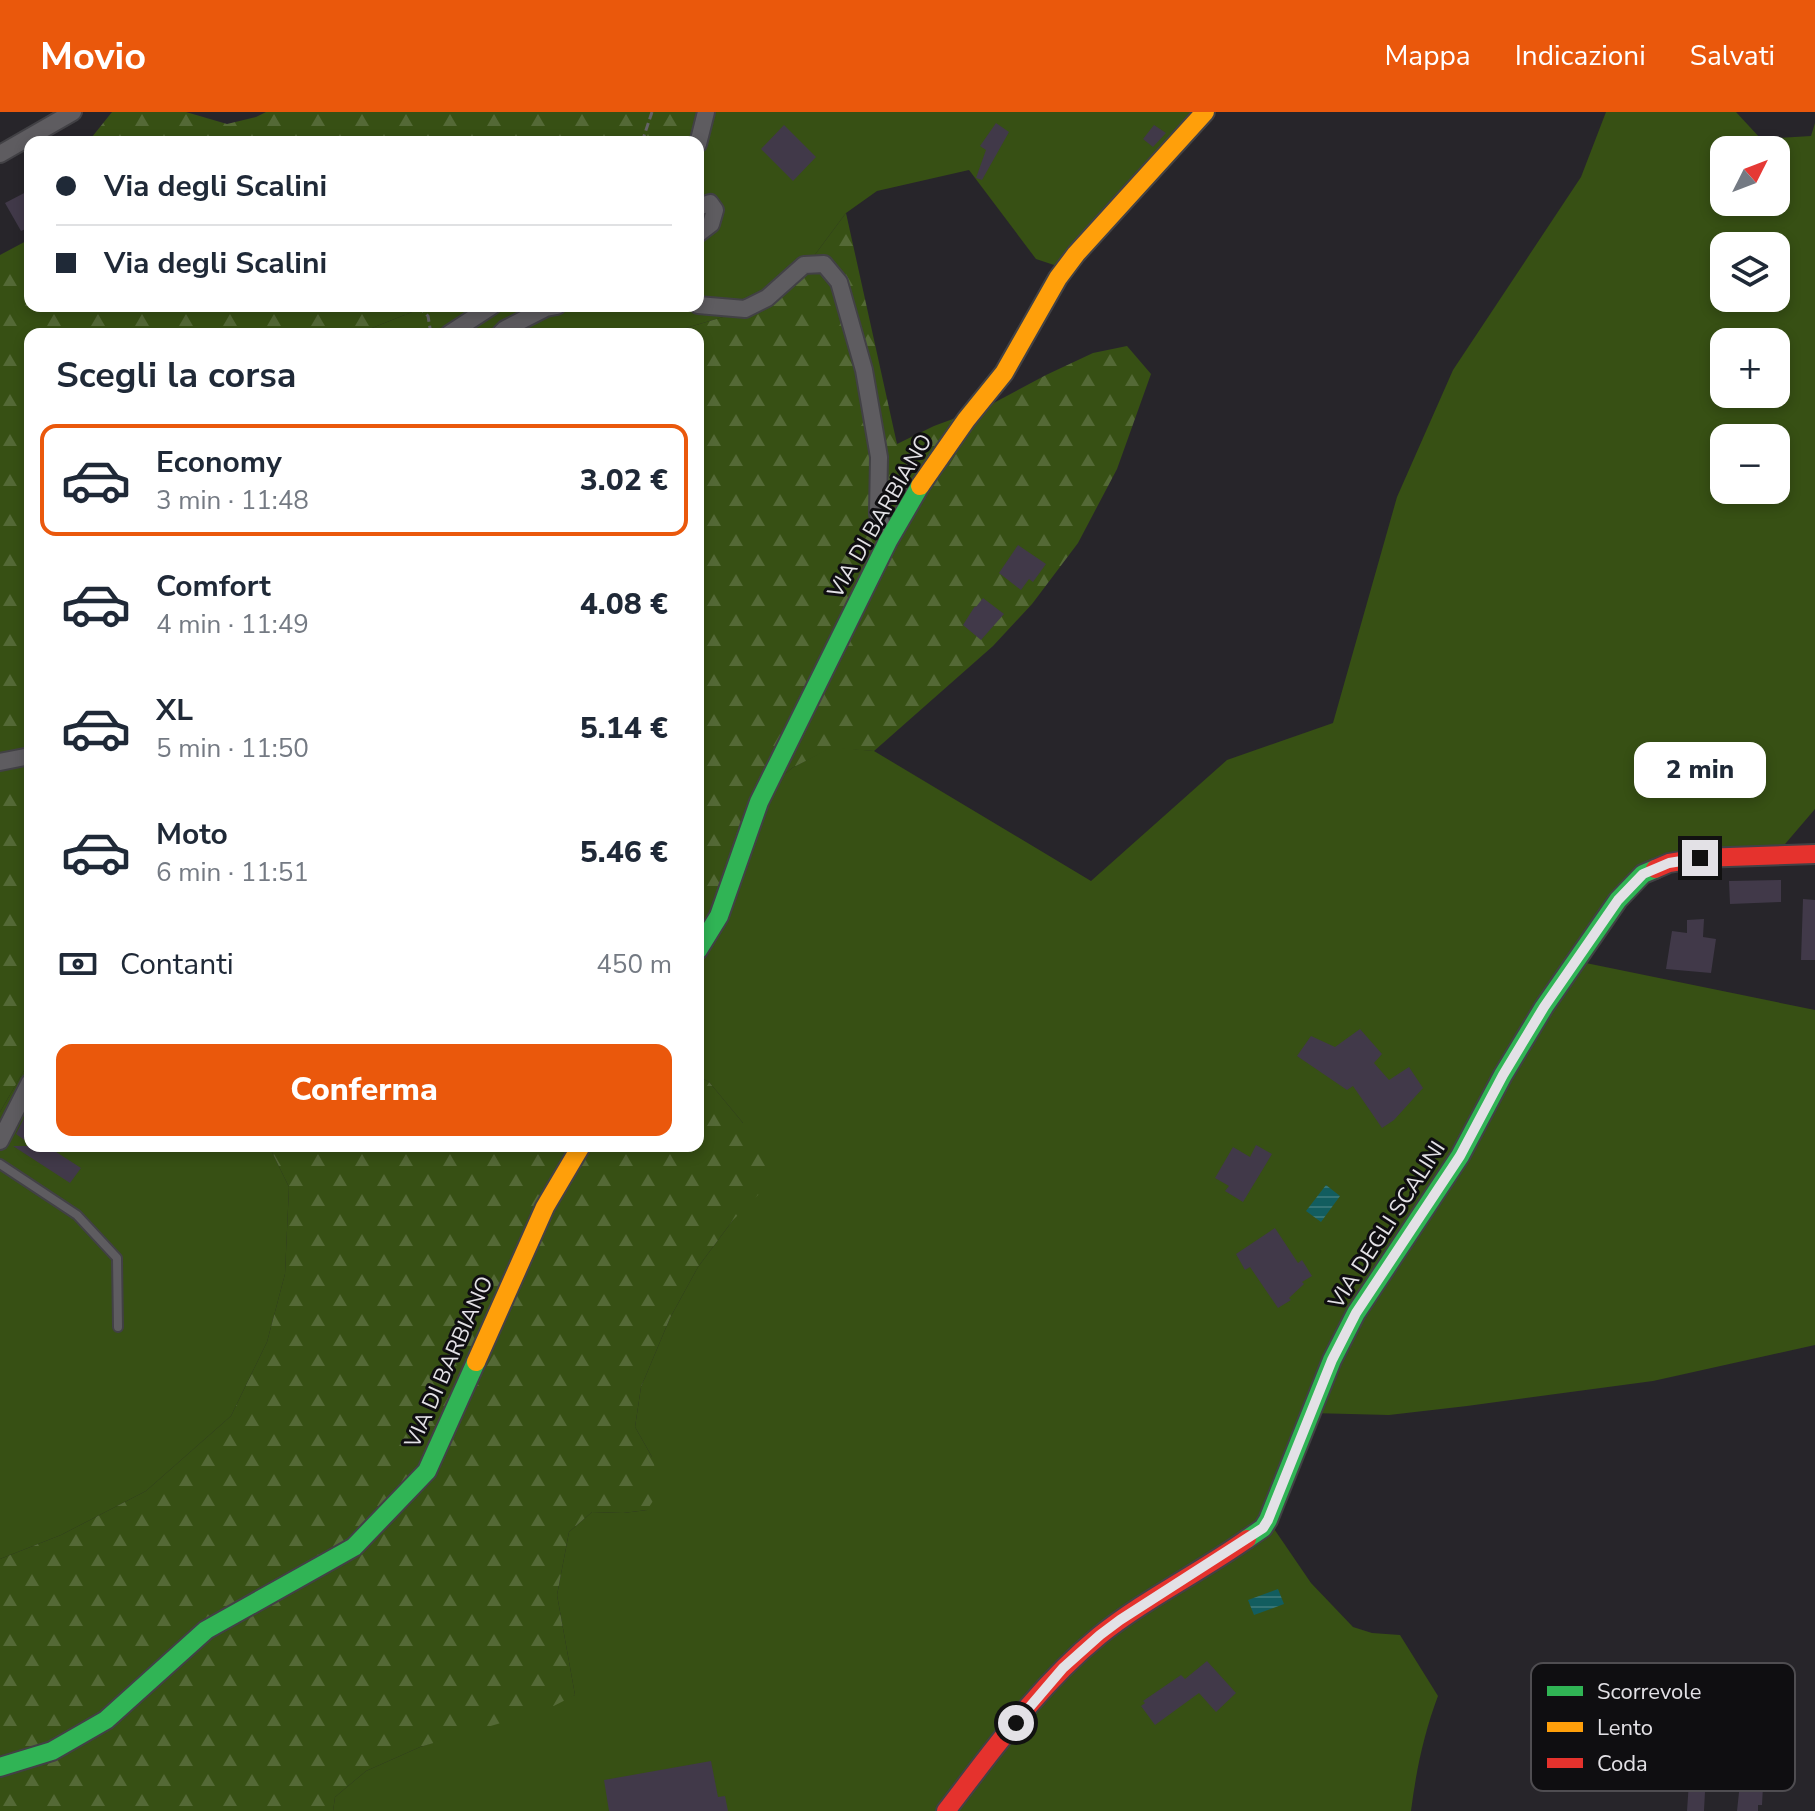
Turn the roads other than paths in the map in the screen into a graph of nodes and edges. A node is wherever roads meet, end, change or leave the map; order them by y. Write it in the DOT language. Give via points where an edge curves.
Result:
graph roads {
  1 [pos="73,112"];
  2 [pos="706,112"];
  3 [pos="1205,112"];
  4 [pos="31,136"];
  5 [pos="700,136"];
  6 [pos="24,140"];
  7 [pos="0,154"];
  8 [pos="704,205"];
  9 [pos="704,229"];
  10 [pos="704,306"];
  11 [pos="483,312"];
  12 [pos="538,312"];
  13 [pos="458,328"];
  14 [pos="507,328"];
  15 [pos="888,541"];
  16 [pos="24,757"];
  17 [pos="0,762"];
  18 [pos="1815,854"];
  19 [pos="704,940"];
  20 [pos="24,1094"];
  21 [pos="0,1141"];
  22 [pos="577,1152"];
  23 [pos="0,1164"];
  24 [pos="118,1327"];
  25 [pos="0,1767"];
  26 [pos="946,1811"];
  1 -- 4 [label="street"];
  2 -- 5 [label="street"];
  3 -- 15 [label="street, VIA DI BARBIANO" via="1058,278 1004,373 927,476"];
  6 -- 7 [label="street"];
  8 -- 9 [label="street" via="710,203 715,210"];
  10 -- 15 [label="street" via="745,309 767,298 804,265 824,264 839,282 864,370 879,457 878,514"];
  11 -- 13 [label="street"];
  12 -- 14 [label="street"];
  15 -- 19 [label="street, VIA DI BARBIANO" via="759,802 719,916"];
  16 -- 17 [label="street"];
  18 -- 26 [label="street, VIA DEGLI SCALINI" via="1669,863 1643,874 1618,900 1544,1007 1460,1156 1356,1313 1263,1528 1120,1620 1063,1668"];
  20 -- 21 [label="street"];
  22 -- 25 [label="street, VIA DI BARBIANO" via="545,1207 427,1471 354,1547 206,1630 106,1720 52,1751"];
  23 -- 24 [label="lane" via="77,1215 117,1258"];
}
